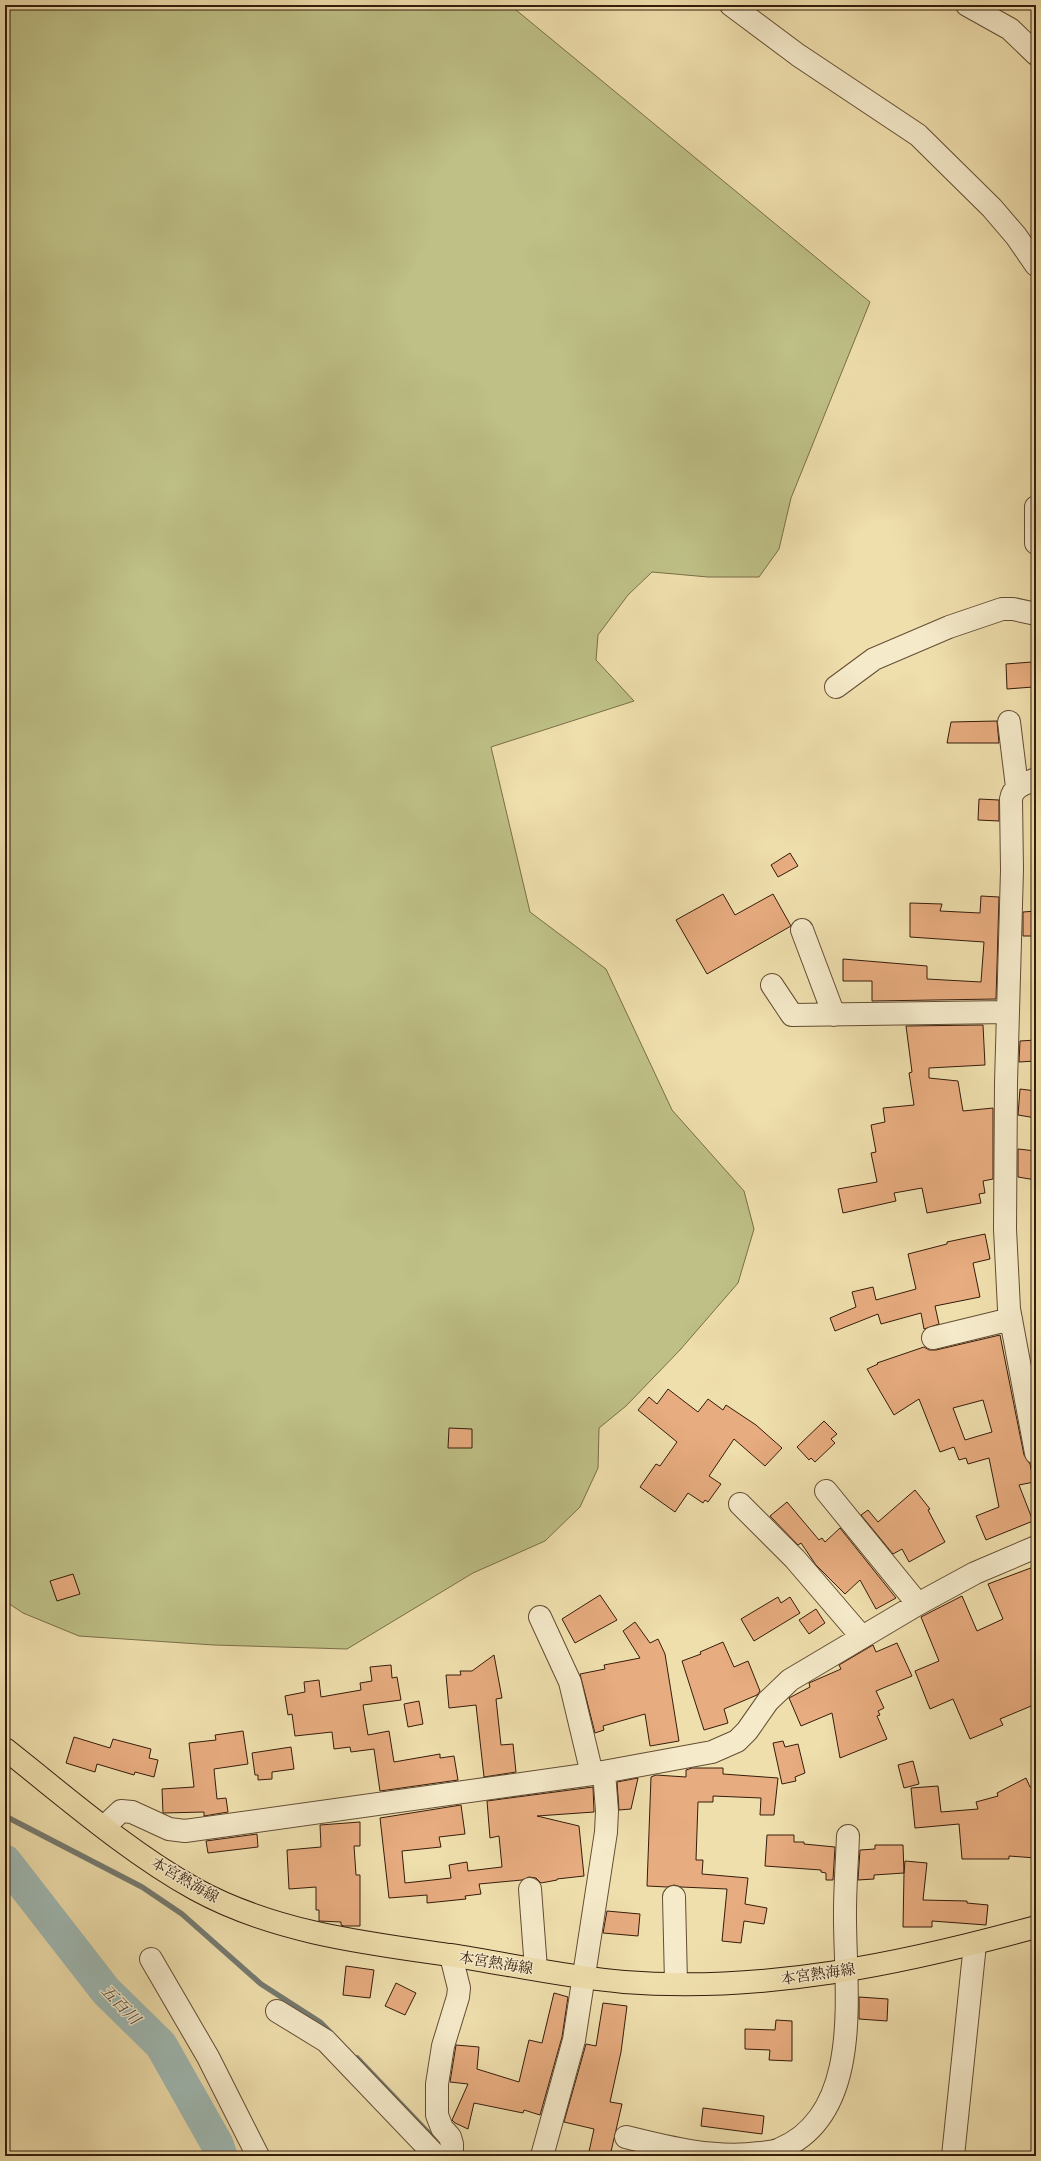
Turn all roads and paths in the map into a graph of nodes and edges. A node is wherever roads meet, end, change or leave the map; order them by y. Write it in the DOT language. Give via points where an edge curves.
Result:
graph roads {
  1 [pos="731,5"];
  2 [pos="967,5"];
  3 [pos="1036,54"];
  4 [pos="1036,265"];
  5 [pos="1036,507"];
  6 [pos="1036,542"];
  7 [pos="1036,614"];
  8 [pos="836,687"];
  9 [pos="1009,722"];
  10 [pos="1026,783"];
  11 [pos="802,930"];
  12 [pos="772,984"];
  13 [pos="1008,1012"];
  14 [pos="834,1015"];
  15 [pos="1011,1319"];
  16 [pos="933,1338"];
  17 [pos="1036,1451"];
  18 [pos="826,1491"];
  19 [pos="740,1504"];
  20 [pos="1036,1547"];
  21 [pos="918,1604"];
  22 [pos="540,1617"];
  23 [pos="861,1636"];
  24 [pos="5,1749"];
  25 [pos="598,1773"];
  26 [pos="104,1827"];
  27 [pos="848,1836"];
  28 [pos="530,1888"];
  29 [pos="674,1897"];
  30 [pos="1036,1927"];
  31 [pos="975,1944"];
  32 [pos="451,1956"];
  33 [pos="151,1959"];
  34 [pos="536,1969"];
  35 [pos="847,1971"];
  36 [pos="583,1977"];
  37 [pos="676,1983"];
  38 [pos="277,2011"];
  39 [pos="626,2137"];
  40 [pos="258,2156"];
  41 [pos="436,2156"];
  42 [pos="452,2156"];
  43 [pos="542,2156"];
  44 [pos="953,2156"];
  1 -- 4 [label="street" via="798,55 918,134 992,208"];
  2 -- 3 [label="street" via="1010,29"];
  5 -- 6 [label="street"];
  7 -- 8 [label="street" via="1002,609 949,627 874,660"];
  9 -- 10 [label="street"];
  10 -- 13 [label="street" via="1012,792 1011,799"];
  11 -- 14 [label="street"];
  12 -- 14 [label="street" via="792,1015"];
  13 -- 14 [label="street"];
  13 -- 15 [label="street" via="1005,1230"];
  15 -- 16 [label="street"];
  15 -- 17 [label="street"];
  18 -- 21 [label="street"];
  19 -- 23 [label="street" via="795,1559"];
  20 -- 21 [label="street" via="976,1573"];
  21 -- 23 [label="street"];
  22 -- 25 [label="street" via="570,1682"];
  23 -- 25 [label="street" via="790,1680 768,1701 746,1731 728,1746 712,1752"];
  24 -- 26 [label="main road, 本宮熱海線"];
  25 -- 26 [label="street" via="185,1831 169,1829 132,1812 121,1811"];
  25 -- 36 [label="street" via="606,1832"];
  26 -- 32 [label="main road, 本宮熱海線" via="164,1870 231,1906 319,1934"];
  27 -- 35 [label="street" via="845,1912"];
  28 -- 34 [label="street"];
  29 -- 37 [label="street"];
  30 -- 31 [label="main road, 本宮熱海線"];
  31 -- 35 [label="main road, 本宮熱海線"];
  31 -- 44 [label="street"];
  32 -- 34 [label="main road, 本宮熱海線"];
  32 -- 42 [label="street" via="459,1988 440,2060 437,2114 442,2128 450,2137"];
  33 -- 40 [label="street" via="208,2057"];
  34 -- 36 [label="main road, 本宮熱海線"];
  35 -- 37 [label="main road, 本宮熱海線" via="765,1981"];
  35 -- 39 [label="street" via="845,2034 839,2077 832,2100 819,2121 802,2137 779,2150 748,2154 712,2154 679,2150"];
  36 -- 37 [label="main road, 本宮熱海線" via="622,1982"];
  36 -- 43 [label="street" via="574,2040"];
  38 -- 41 [label="street" via="326,2041"];
}
